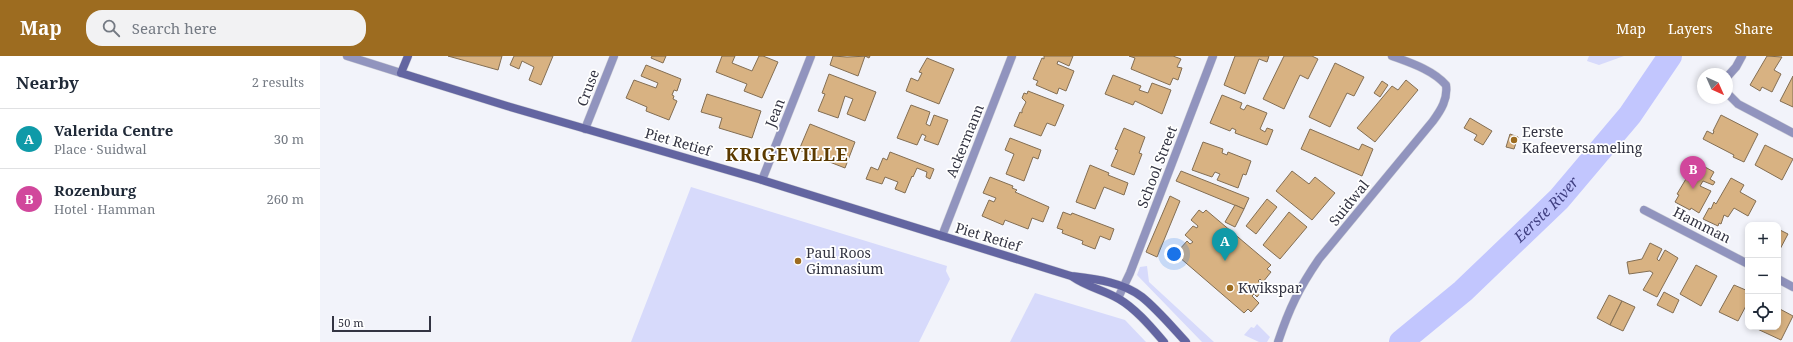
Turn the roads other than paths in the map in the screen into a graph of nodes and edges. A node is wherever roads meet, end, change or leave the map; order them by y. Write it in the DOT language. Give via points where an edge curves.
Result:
graph roads {
  1 [pos="347,56"];
  2 [pos="408,56"];
  3 [pos="614,56"];
  4 [pos="811,56"];
  5 [pos="1012,56"];
  6 [pos="1213,56"];
  7 [pos="1392,56"];
  8 [pos="1742,56"];
  9 [pos="1733,70"];
  10 [pos="401,74"];
  11 [pos="1733,99"];
  12 [pos="585,129"];
  13 [pos="1793,132"];
  14 [pos="762,180"];
  15 [pos="1644,210"];
  16 [pos="942,236"];
  17 [pos="1745,262"];
  18 [pos="1071,276"];
  19 [pos="1781,281"];
  20 [pos="1124,287"];
  21 [pos="1793,287"];
  22 [pos="1118,298"];
  23 [pos="1164,342"];
  24 [pos="1186,342"];
  25 [pos="1278,342"];
  1 -- 10 [label="street, Piet Retief"];
  2 -- 10 [label="street"];
  3 -- 12 [label="street, Cruse"];
  4 -- 14 [label="street, Jean"];
  5 -- 16 [label="street, Ackermann"];
  6 -- 20 [label="street, School Street"];
  7 -- 25 [label="street, Suidwal" via="1439,77 1446,86 1447,93 1441,110 1302,283"];
  8 -- 9 [label="street"];
  10 -- 12 [label="street, Piet Retief"];
  11 -- 13 [label="street"];
  12 -- 14 [label="street, Piet Retief"];
  14 -- 16 [label="street, Piet Retief"];
  15 -- 17 [label="street, Hamman"];
  16 -- 18 [label="street, Piet Retief"];
  18 -- 20 [label="street, Piet Retief"];
  18 -- 22 [label="street, Piet Retief"];
  19 -- 21 [label="street"];
  20 -- 22 [label="street, School Street"];
  20 -- 24 [label="street, Piet Retief" via="1143,298"];
  22 -- 23 [label="street, Piet Retief"];
}
